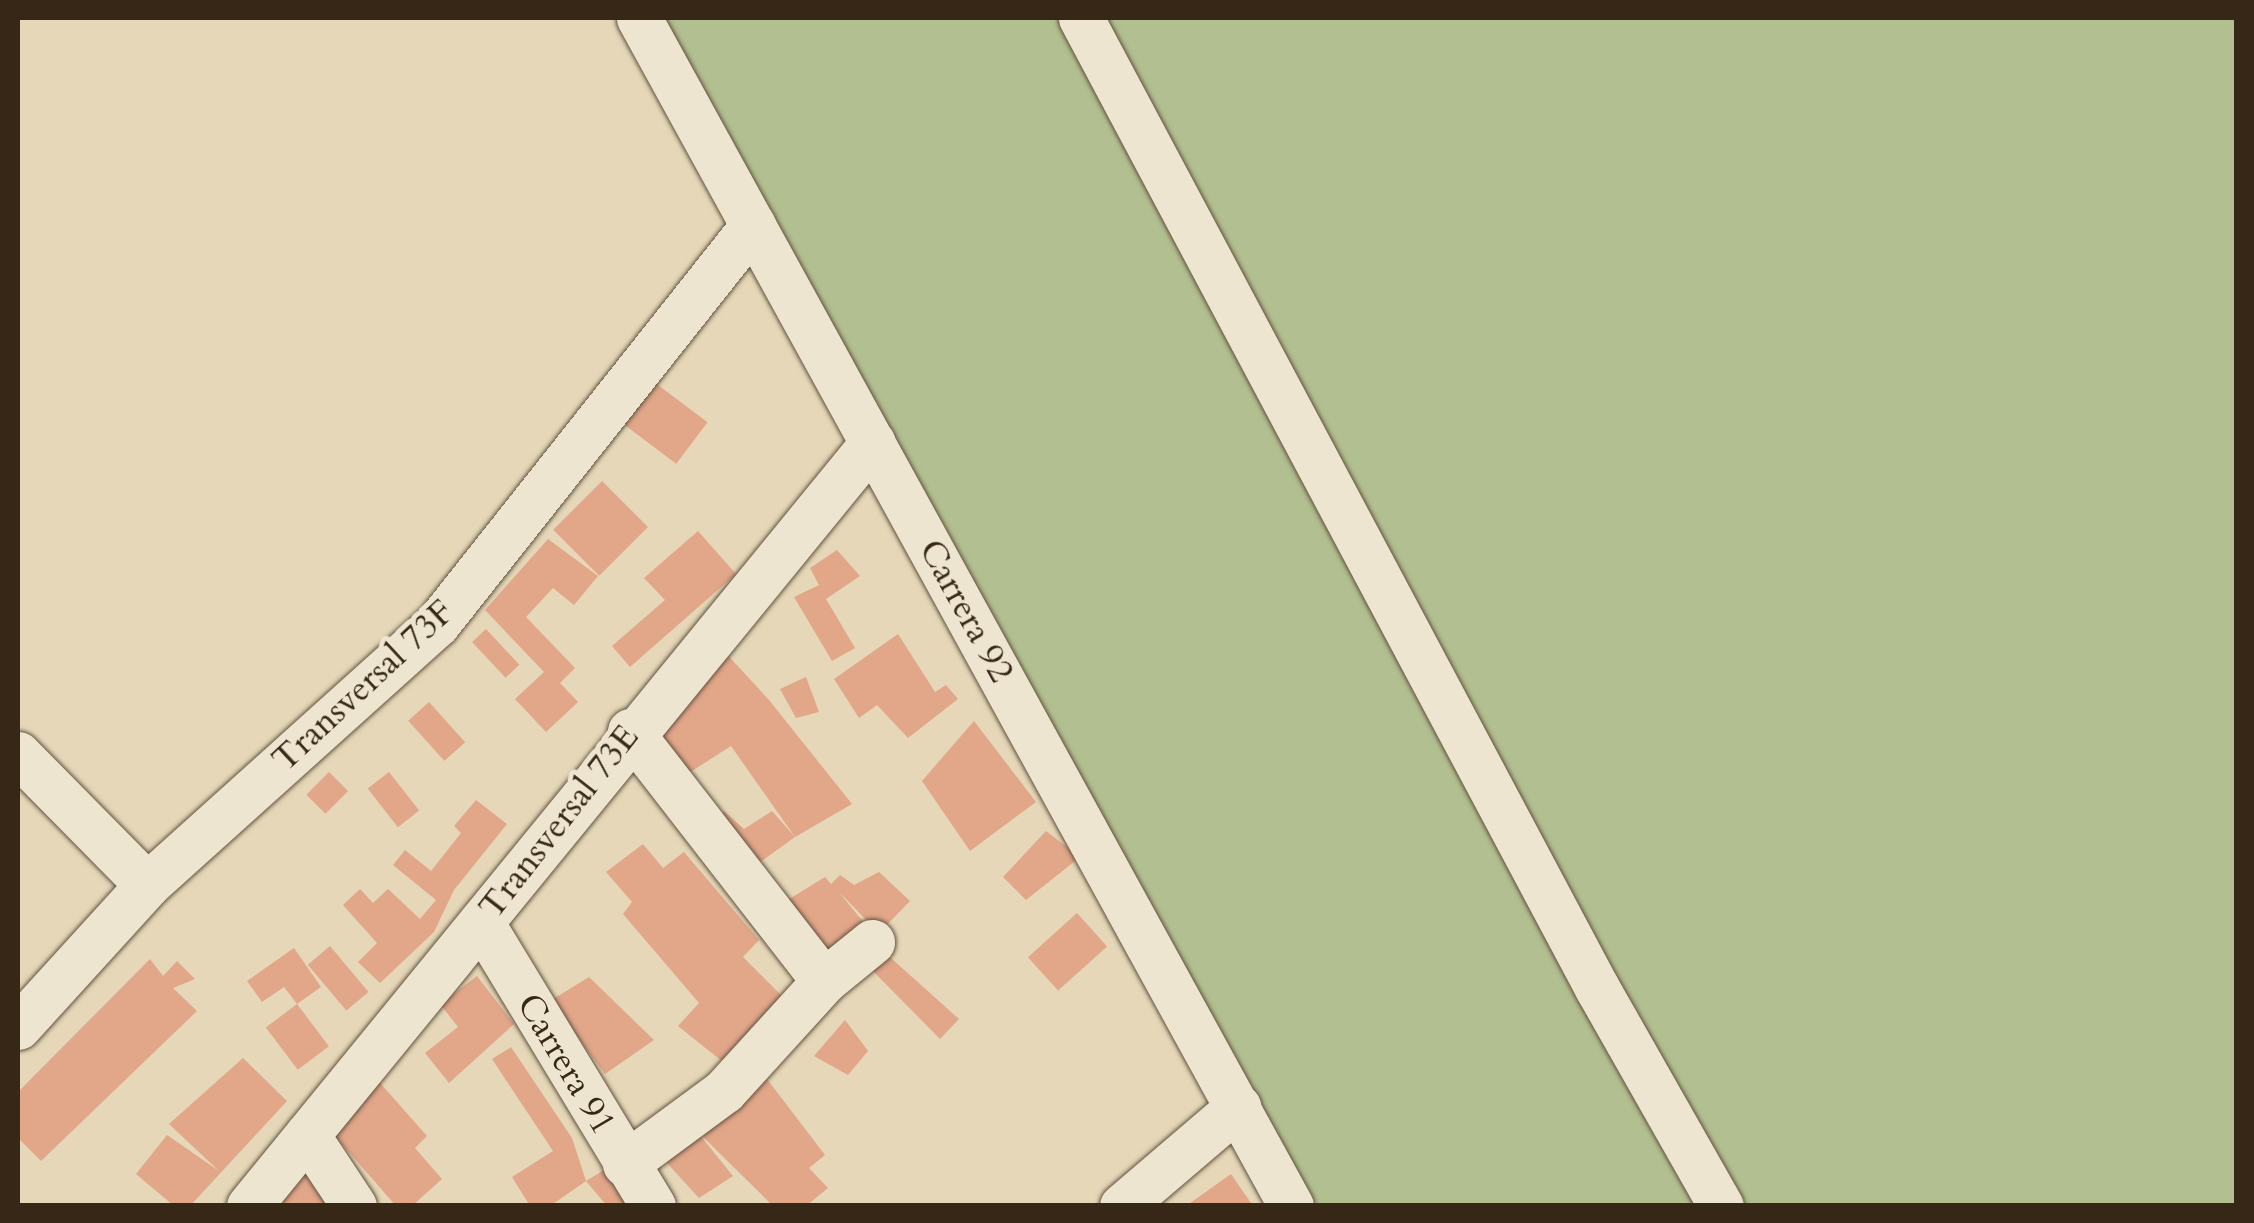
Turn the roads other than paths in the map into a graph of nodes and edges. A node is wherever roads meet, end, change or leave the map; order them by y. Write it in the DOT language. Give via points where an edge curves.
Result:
graph roads {
  1 [pos="639,18"];
  2 [pos="1081,18"];
  3 [pos="752,225"];
  4 [pos="873,442"];
  5 [pos="630,731"];
  6 [pos="18,754"];
  7 [pos="146,885"];
  8 [pos="481,922"];
  9 [pos="872,942"];
  10 [pos="824,981"];
  11 [pos="18,1027"];
  12 [pos="1238,1107"];
  13 [pos="306,1135"];
  14 [pos="625,1164"];
  15 [pos="250,1206"];
  16 [pos="354,1206"];
  17 [pos="653,1206"];
  18 [pos="1122,1206"];
  19 [pos="1292,1206"];
  20 [pos="1720,1206"];
  1 -- 3 [label="street, Carrera 92"];
  2 -- 20 [label="street" via="1597,988"];
  3 -- 4 [label="street, Carrera 92"];
  3 -- 7 [label="street, Transversal 73F" via="437,624"];
  4 -- 5 [label="street, Transversal 73E"];
  4 -- 12 [label="street, Carrera 92"];
  5 -- 8 [label="street, Transversal 73E"];
  5 -- 10 [label="street"];
  6 -- 7 [label="street"];
  7 -- 11 [label="street, Transversal 73F"];
  8 -- 13 [label="street, Transversal 73E"];
  8 -- 14 [label="street, Carrera 91"];
  9 -- 10 [label="street"];
  10 -- 14 [label="street" via="724,1091"];
  12 -- 18 [label="street"];
  12 -- 19 [label="street, Carrera 92"];
  13 -- 15 [label="street, Transversal 73E"];
  13 -- 16 [label="street"];
  14 -- 17 [label="street, Carrera 91"];
}
